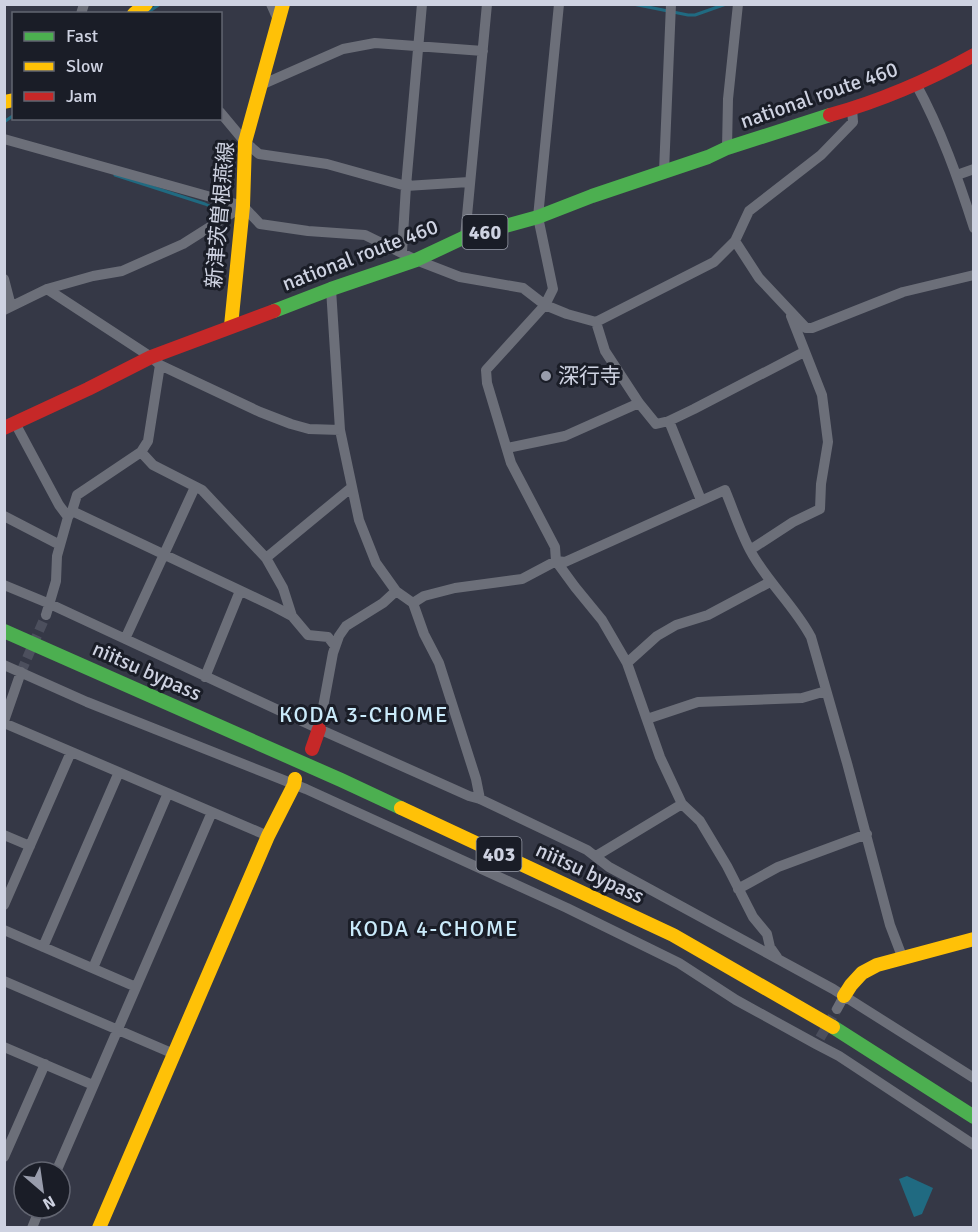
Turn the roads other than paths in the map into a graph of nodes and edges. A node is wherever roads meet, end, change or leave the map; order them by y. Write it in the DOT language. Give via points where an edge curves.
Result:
graph roads {
  1 [pos="271,4"];
  2 [pos="283,4"];
  3 [pos="422,4"];
  4 [pos="487,4"];
  5 [pos="559,4"];
  6 [pos="671,4"];
  7 [pos="738,4"];
  8 [pos="279,22"];
  9 [pos="419,45"];
  10 [pos="483,51"];
  11 [pos="974,55"];
  12 [pos="916,84"];
  13 [pos="261,85"];
  14 [pos="852,109"];
  15 [pos="222,114"];
  16 [pos="4,139"];
  17 [pos="245,142"];
  18 [pos="727,148"];
  19 [pos="974,169"];
  20 [pos="664,171"];
  21 [pos="957,175"];
  22 [pos="469,182"];
  23 [pos="406,186"];
  24 [pos="243,206"];
  25 [pos="538,217"];
  26 [pos="974,228"];
  27 [pos="465,237"];
  28 [pos="735,241"];
  29 [pos="402,252"];
  30 [pos="416,260"];
  31 [pos="974,275"];
  32 [pos="4,279"];
  33 [pos="47,289"];
  34 [pos="332,289"];
  35 [pos="545,305"];
  36 [pos="8,308"];
  37 [pos="790,313"];
  38 [pos="596,322"];
  39 [pos="231,326"];
  40 [pos="804,352"];
  41 [pos="156,361"];
  42 [pos="639,403"];
  43 [pos="669,421"];
  44 [pos="10,426"];
  45 [pos="340,430"];
  46 [pos="507,448"];
  47 [pos="141,452"];
  48 [pos="195,487"];
  49 [pos="352,487"];
  50 [pos="702,500"];
  51 [pos="70,514"];
  52 [pos="4,516"];
  53 [pos="60,545"];
  54 [pos="750,550"];
  55 [pos="164,556"];
  56 [pos="266,558"];
  57 [pos="556,561"];
  58 [pos="770,582"];
  59 [pos="4,585"];
  60 [pos="240,591"];
  61 [pos="396,591"];
  62 [pos="413,603"];
  63 [pos="50,604"];
  64 [pos="46,615"];
  65 [pos="292,616"];
  66 [pos="4,631"];
  67 [pos="125,639"];
  68 [pos="335,646"];
  69 [pos="627,663"];
  70 [pos="4,665"];
  71 [pos="21,672"];
  72 [pos="206,677"];
  73 [pos="826,692"];
  74 [pos="647,719"];
  75 [pos="4,722"];
  76 [pos="319,729"];
  77 [pos="312,749"];
  78 [pos="71,752"];
  79 [pos="119,772"];
  80 [pos="294,782"];
  81 [pos="168,793"];
  82 [pos="480,799"];
  83 [pos="682,804"];
  84 [pos="212,812"];
  85 [pos="867,834"];
  86 [pos="4,835"];
  87 [pos="268,836"];
  88 [pos="30,846"];
  89 [pos="596,856"];
  90 [pos="738,889"];
  91 [pos="4,905"];
  92 [pos="4,930"];
  93 [pos="974,939"];
  94 [pos="43,947"];
  95 [pos="777,958"];
  96 [pos="903,959"];
  97 [pos="93,968"];
  98 [pos="4,981"];
  99 [pos="136,987"];
  100 [pos="844,996"];
  101 [pos="837,1009"];
  102 [pos="117,1030"];
  103 [pos="4,1047"];
  104 [pos="174,1054"];
  105 [pos="45,1064"];
  106 [pos="974,1078"];
  107 [pos="93,1085"];
  108 [pos="974,1117"];
  109 [pos="974,1145"];
  110 [pos="4,1157"];
  111 [pos="61,1160"];
  112 [pos="99,1227"];
  1 -- 8 [label="street"];
  2 -- 8 [label="main road, 新津茨曽根燕線"];
  3 -- 9 [label="street"];
  4 -- 10 [label="street"];
  5 -- 25 [label="street"];
  6 -- 20 [label="street"];
  7 -- 18 [label="street"];
  8 -- 13 [label="main road, 新津茨曽根燕線"];
  9 -- 10 [label="street"];
  9 -- 13 [label="street" via="375,44 343,49"];
  9 -- 23 [label="street"];
  10 -- 22 [label="street"];
  11 -- 12 [label="main road, national route 460 / 460"];
  12 -- 14 [label="main road, national route 460 / 460"];
  12 -- 21 [label="street" via="933,114"];
  13 -- 17 [label="main road, 新津茨曽根燕線"];
  14 -- 18 [label="main road, national route 460 / 460"];
  14 -- 28 [label="street" via="853,122 821,155 749,211"];
  15 -- 17 [label="street"];
  16 -- 24 [label="street"];
  17 -- 23 [label="street" via="259,154 327,164"];
  17 -- 24 [label="main road, 新津茨曽根燕線"];
  18 -- 20 [label="main road, national route 460 / 460"];
  19 -- 21 [label="street"];
  20 -- 25 [label="main road, national route 460 / 460"];
  21 -- 26 [label="street"];
  22 -- 23 [label="street"];
  22 -- 27 [label="street"];
  23 -- 29 [label="street"];
  24 -- 29 [label="street" via="260,224 365,235"];
  24 -- 33 [label="street" via="183,244 122,271"];
  24 -- 39 [label="main road, 新津茨曽根燕線"];
  25 -- 27 [label="main road, national route 460 / 460"];
  25 -- 35 [label="street" via="553,289"];
  27 -- 30 [label="main road, national route 460 / 460"];
  28 -- 37 [label="street" via="759,278"];
  28 -- 38 [label="street" via="714,262"];
  29 -- 30 [label="street"];
  30 -- 34 [label="main road, national route 460 / 460"];
  30 -- 35 [label="street" via="460,277 523,288"];
  31 -- 37 [label="street" via="903,292 812,328 806,328"];
  32 -- 36 [label="street"];
  33 -- 36 [label="street"];
  33 -- 41 [label="street"];
  34 -- 39 [label="main road, national route 460 / 460"];
  34 -- 45 [label="street"];
  35 -- 38 [label="street"];
  35 -- 46 [label="street" via="486,370"];
  37 -- 40 [label="street"];
  38 -- 42 [label="street" via="605,351"];
  39 -- 41 [label="main road, national route 460 / 460"];
  40 -- 43 [label="street"];
  40 -- 54 [label="street" via="822,395 828,442 820,510"];
  41 -- 44 [label="main road, national route 460 / 460"];
  41 -- 45 [label="street" via="291,424"];
  41 -- 47 [label="street" via="148,441"];
  42 -- 43 [label="street" via="656,424"];
  42 -- 46 [label="street" via="565,436"];
  43 -- 50 [label="street"];
  44 -- 51 [label="street" via="60,505"];
  45 -- 49 [label="street"];
  46 -- 57 [label="street" via="555,547"];
  47 -- 48 [label="street" via="153,465"];
  47 -- 51 [label="street" via="77,495"];
  48 -- 55 [label="street"];
  48 -- 56 [label="street"];
  49 -- 56 [label="street"];
  49 -- 61 [label="street" via="359,520 376,563"];
  50 -- 54 [label="street" via="725,490"];
  50 -- 57 [label="street" via="565,562"];
  51 -- 53 [label="street"];
  51 -- 55 [label="street"];
  52 -- 53 [label="street"];
  53 -- 63 [label="street"];
  54 -- 58 [label="street"];
  55 -- 60 [label="street"];
  55 -- 67 [label="street"];
  56 -- 65 [label="street" via="283,588"];
  57 -- 62 [label="street" via="522,579 455,588"];
  57 -- 69 [label="street" via="602,620"];
  58 -- 69 [label="street" via="708,615 657,636"];
  58 -- 73 [label="street" via="811,637"];
  59 -- 63 [label="street"];
  60 -- 65 [label="street"];
  60 -- 72 [label="street"];
  61 -- 62 [label="street"];
  61 -- 68 [label="street" via="346,626"];
  62 -- 82 [label="street" via="439,663"];
  63 -- 64 [label="street"];
  63 -- 67 [label="street"];
  65 -- 68 [label="street" via="308,635 328,637"];
  66 -- 108 [label="main road, niitsu bypass / 403" via="341,780 673,935 830,1025"];
  67 -- 72 [label="street"];
  68 -- 76 [label="street"];
  69 -- 74 [label="street"];
  70 -- 71 [label="street"];
  71 -- 75 [label="street"];
  71 -- 80 [label="street" via="87,702"];
  72 -- 76 [label="street"];
  73 -- 74 [label="street" via="802,698 698,702"];
  73 -- 85 [label="street"];
  74 -- 83 [label="street"];
  75 -- 78 [label="street"];
  76 -- 77 [label="main road"];
  76 -- 82 [label="street"];
  78 -- 79 [label="street"];
  78 -- 88 [label="street"];
  79 -- 81 [label="street"];
  79 -- 94 [label="street"];
  80 -- 87 [label="main road"];
  80 -- 109 [label="street" via="679,963 736,1000 818,1041"];
  81 -- 84 [label="street"];
  81 -- 97 [label="street"];
  82 -- 89 [label="street"];
  83 -- 89 [label="street"];
  83 -- 90 [label="street" via="700,821"];
  84 -- 87 [label="street"];
  84 -- 99 [label="street"];
  85 -- 90 [label="street" via="778,867"];
  85 -- 96 [label="street" via="890,925"];
  86 -- 88 [label="street"];
  87 -- 104 [label="main road"];
  88 -- 91 [label="street"];
  89 -- 95 [label="street" via="609,867"];
  90 -- 95 [label="street" via="767,934"];
  92 -- 94 [label="street"];
  93 -- 96 [label="main road"];
  94 -- 97 [label="street"];
  95 -- 100 [label="street"];
  96 -- 100 [label="main road" via="862,973"];
  97 -- 99 [label="street"];
  98 -- 102 [label="street"];
  99 -- 102 [label="street"];
  100 -- 101 [label="street"];
  100 -- 106 [label="street"];
  102 -- 104 [label="street"];
  102 -- 107 [label="street"];
  103 -- 105 [label="street"];
  104 -- 112 [label="main road"];
  105 -- 107 [label="street"];
  105 -- 110 [label="street"];
  107 -- 111 [label="street"];
}
